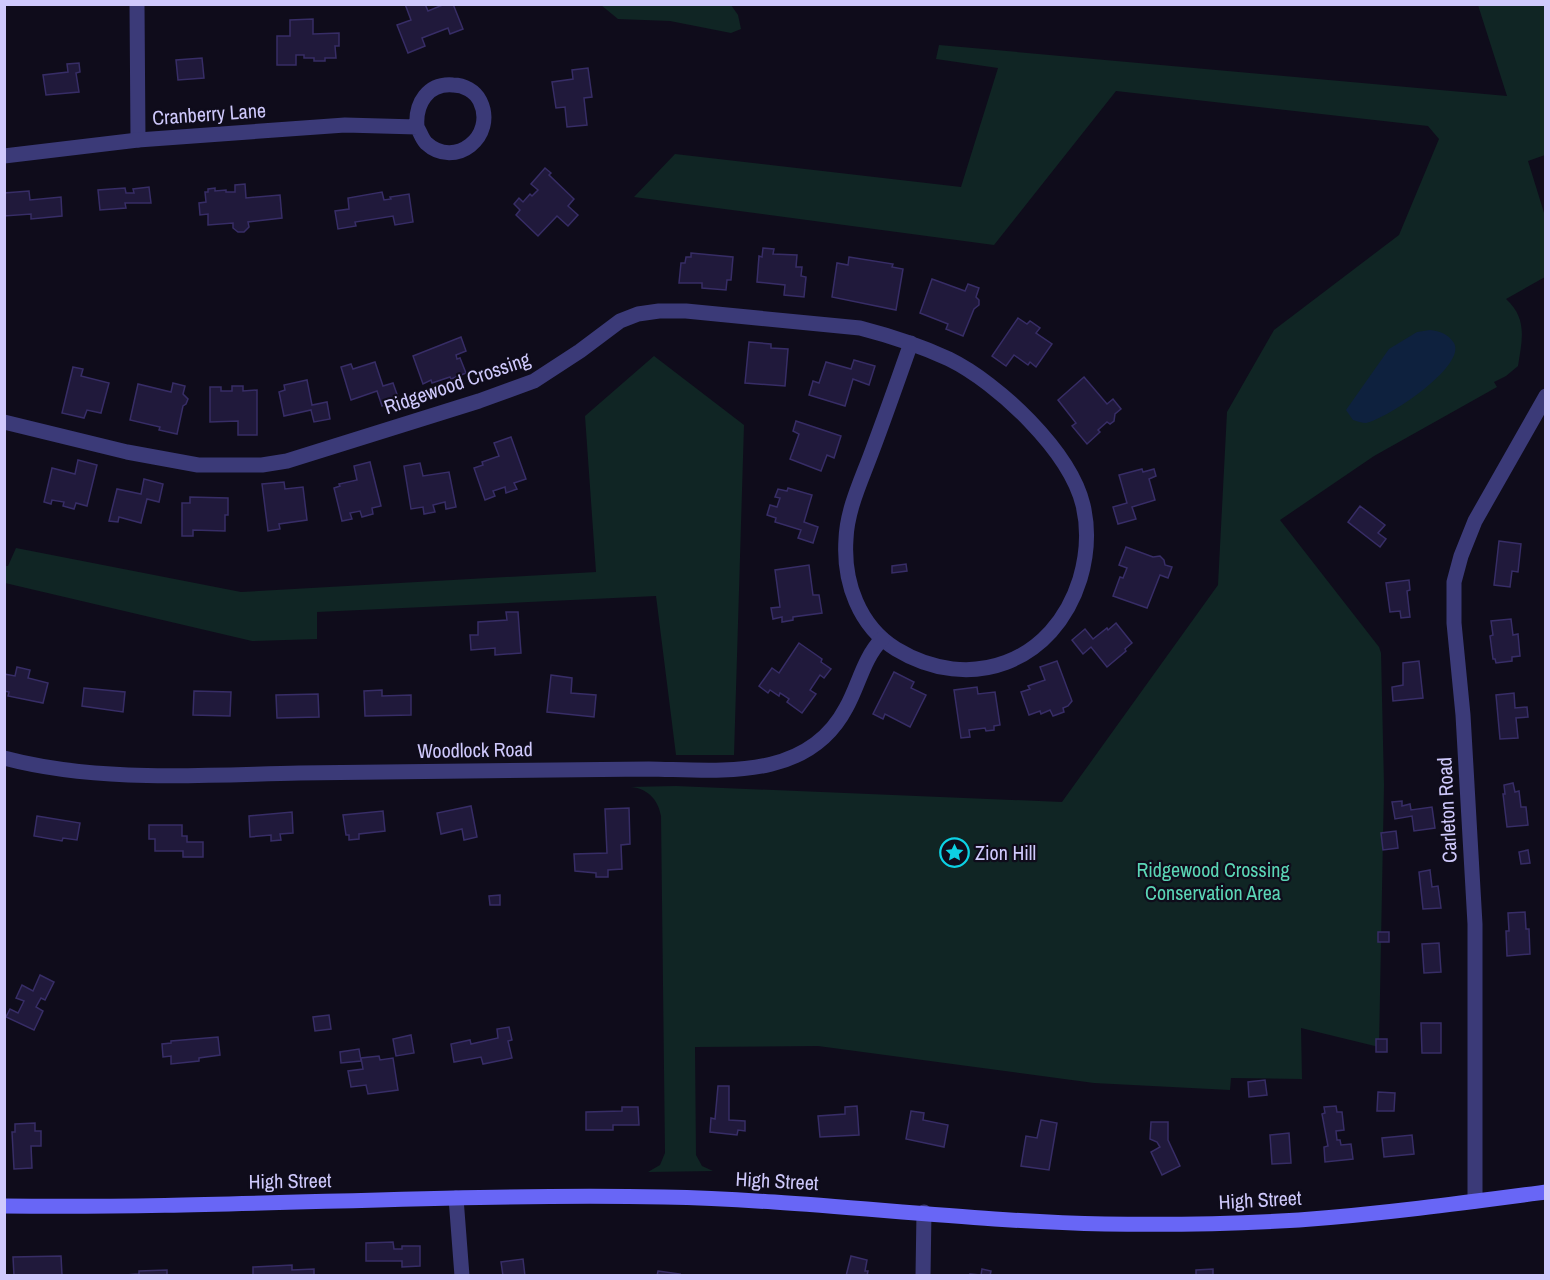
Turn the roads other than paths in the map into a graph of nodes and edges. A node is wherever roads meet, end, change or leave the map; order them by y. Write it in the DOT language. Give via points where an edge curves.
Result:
graph roads {
  1 [pos="137,4"];
  2 [pos="417,127"];
  3 [pos="138,140"];
  4 [pos="4,156"];
  5 [pos="911,343"];
  6 [pos="1545,396"];
  7 [pos="4,422"];
  8 [pos="882,639"];
  9 [pos="4,758"];
  10 [pos="1545,1192"];
  11 [pos="456,1198"];
  12 [pos="1475,1201"];
  13 [pos="4,1206"];
  14 [pos="924,1212"];
  15 [pos="462,1275"];
  16 [pos="923,1275"];
  1 -- 3 [label="street"];
  2 -- 2 [label="street" via="419,103 429,91 444,84 469,89 484,109 481,134 463,150 437,150 425,142"];
  2 -- 3 [label="street, Cranberry Lane" via="345,125"];
  3 -- 4 [label="street, Cranberry Lane"];
  5 -- 7 [label="street, Ridgewood Crossing" via="860,328 686,311 638,314 620,321 550,371 516,388 347,443 262,465 198,465"];
  5 -- 8 [label="street, Ridgewood Crossing" via="849,516 846,536 846,567 853,597"];
  5 -- 8 [label="street, Ridgewood Crossing" via="977,377 1037,429 1076,484 1083,504 1087,544 1069,606 1052,631 1025,654 981,669 947,669 910,657"];
  6 -- 12 [label="street, Carleton Road" via="1475,521 1454,582 1475,924"];
  8 -- 9 [label="street, Woodlock Road" via="872,650 846,709 826,734 783,762 758,768 94,774"];
  10 -- 12 [label="main road, High Street"];
  11 -- 13 [label="main road, High Street"];
  11 -- 14 [label="main road, High Street" via="743,1199"];
  11 -- 15 [label="street"];
  12 -- 14 [label="main road, High Street" via="1296,1220 1161,1225"];
  14 -- 16 [label="street"];
}
